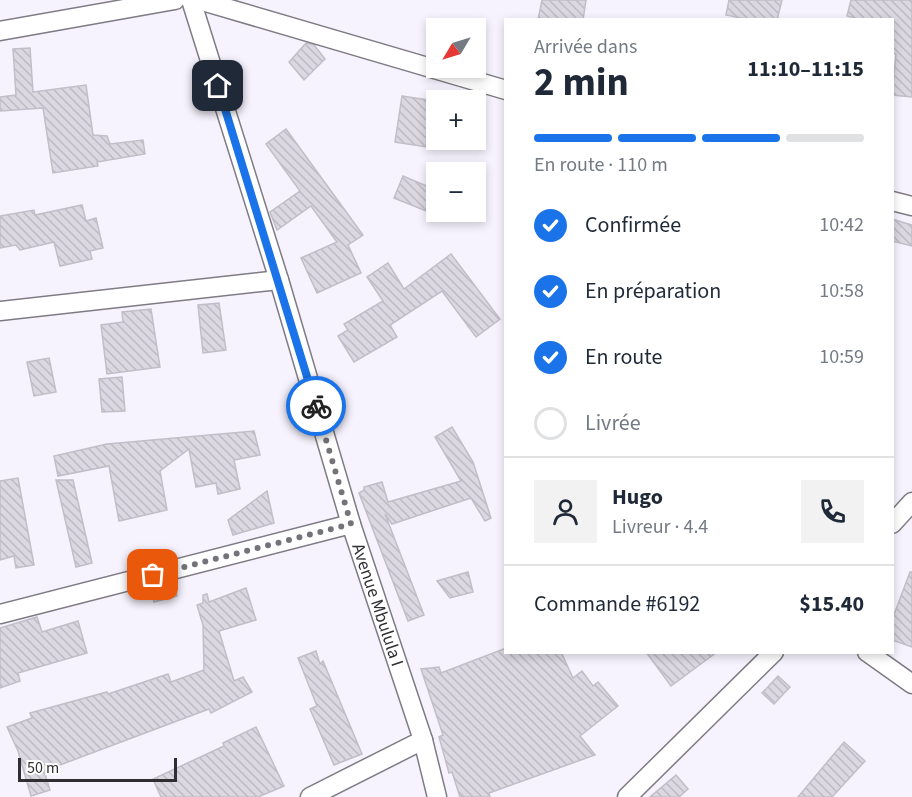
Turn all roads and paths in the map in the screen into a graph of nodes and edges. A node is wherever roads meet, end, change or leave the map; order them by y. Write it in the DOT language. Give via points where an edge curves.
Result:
graph roads {
  1 [pos="175,0"];
  2 [pos="191,0"];
  3 [pos="199,0"];
  4 [pos="0,32"];
  5 [pos="504,89"];
  6 [pos="894,202"];
  7 [pos="912,206"];
  8 [pos="279,280"];
  9 [pos="0,311"];
  10 [pos="912,502"];
  11 [pos="894,522"];
  12 [pos="351,524"];
  13 [pos="0,614"];
  14 [pos="772,654"];
  15 [pos="870,654"];
  16 [pos="912,684"];
  17 [pos="423,740"];
  18 [pos="310,797"];
  19 [pos="437,797"];
  20 [pos="627,797"];
  1 -- 4 [label="street"];
  2 -- 8 [label="street, Avenue Mbulula I"];
  3 -- 5 [label="street"];
  6 -- 7 [label="street"];
  8 -- 9 [label="street"];
  8 -- 12 [label="street, Avenue Mbulula I"];
  10 -- 11 [label="street"];
  12 -- 13 [label="street"];
  12 -- 17 [label="street, Avenue Mbulula I"];
  14 -- 20 [label="street"];
  15 -- 16 [label="street"];
  17 -- 18 [label="street"];
  17 -- 19 [label="street, Avenue Mbulula I"];
}
